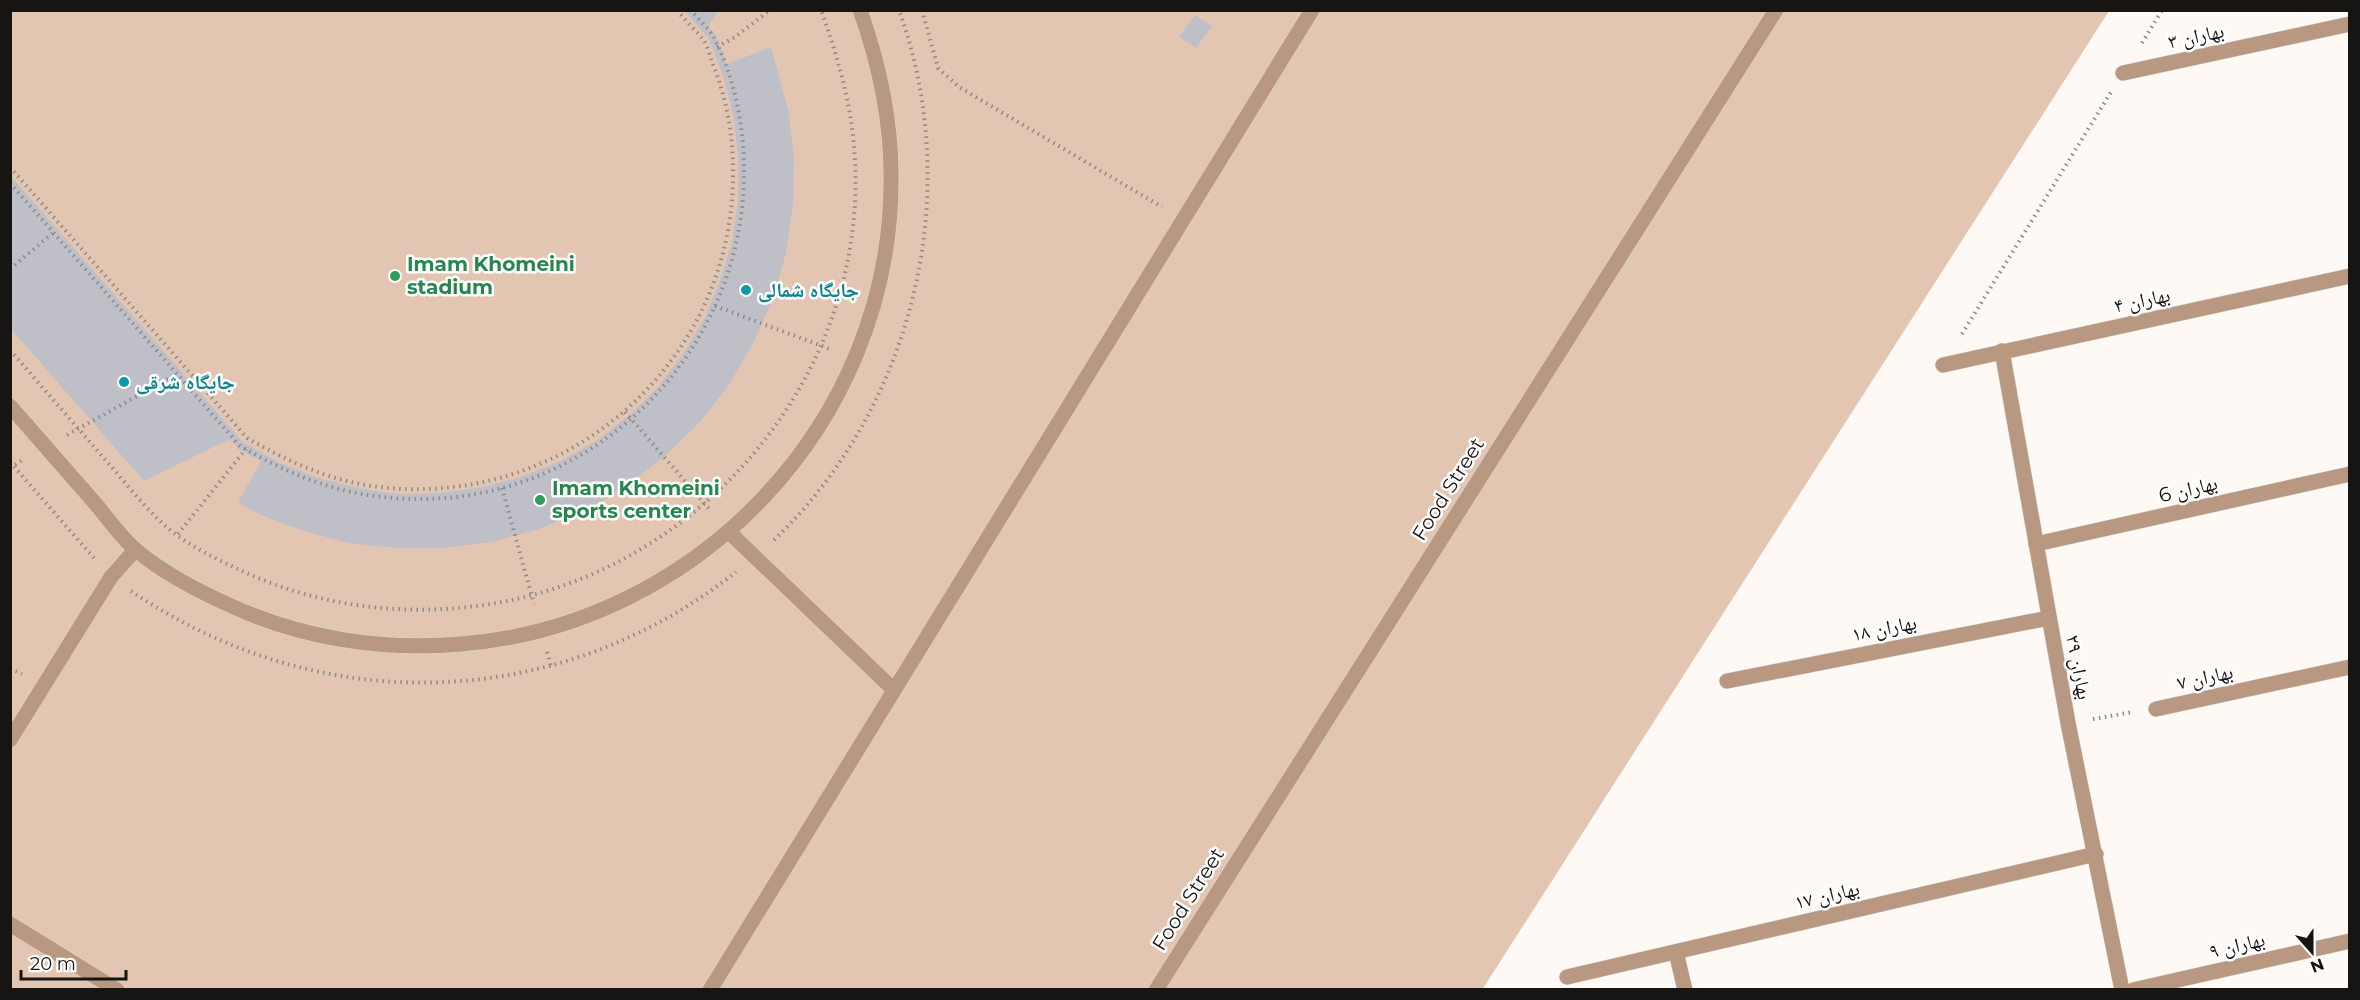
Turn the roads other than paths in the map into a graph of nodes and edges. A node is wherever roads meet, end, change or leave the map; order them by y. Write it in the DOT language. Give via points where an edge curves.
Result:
graph roads {
  1 [pos="860,10"];
  2 [pos="1312,10"];
  3 [pos="1776,10"];
  4 [pos="2349,24"];
  5 [pos="2122,73"];
  6 [pos="2349,276"];
  7 [pos="2002,351"];
  8 [pos="1943,365"];
  9 [pos="10,406"];
  10 [pos="2349,474"];
  11 [pos="729,532"];
  12 [pos="2036,544"];
  13 [pos="135,550"];
  14 [pos="2049,618"];
  15 [pos="2349,667"];
  16 [pos="1727,681"];
  17 [pos="894,690"];
  18 [pos="2156,709"];
  19 [pos="10,740"];
  20 [pos="2096,854"];
  21 [pos="10,924"];
  22 [pos="2349,941"];
  23 [pos="1676,952"];
  24 [pos="1567,977"];
  25 [pos="117,990"];
  26 [pos="710,990"];
  27 [pos="1156,990"];
  28 [pos="1685,990"];
  29 [pos="2122,990"];
  30 [pos="2133,990"];
  1 -- 11 [label="street" via="882,87 890,136 888,234 880,282 866,330 824,419 797,460"];
  2 -- 17 [label="street"];
  3 -- 27 [label="street, Food Street"];
  4 -- 5 [label="street, بهاران ۳"];
  6 -- 7 [label="street, بهاران ۴"];
  7 -- 8 [label="street, بهاران ۴"];
  7 -- 12 [label="street, بهاران ۲۹"];
  9 -- 13 [label="street"];
  10 -- 12 [label="street, بهاران 6"];
  11 -- 13 [label="street" via="641,592 592,614 542,631 489,642 436,646 382,645 278,624 228,605"];
  11 -- 17 [label="street"];
  12 -- 14 [label="street, بهاران ۲۹"];
  13 -- 19 [label="street" via="111,577"];
  14 -- 16 [label="street, بهاران ۱۸"];
  14 -- 20 [label="street, بهاران ۲۹"];
  15 -- 18 [label="street, بهاران ۷"];
  17 -- 26 [label="street"];
  20 -- 23 [label="street, بهاران ۱۷"];
  20 -- 29 [label="street, بهاران ۲۹"];
  21 -- 25 [label="street"];
  22 -- 30 [label="street, بهاران ۹"];
  23 -- 24 [label="street, بهاران ۱۷"];
  23 -- 28 [label="street"];
}
